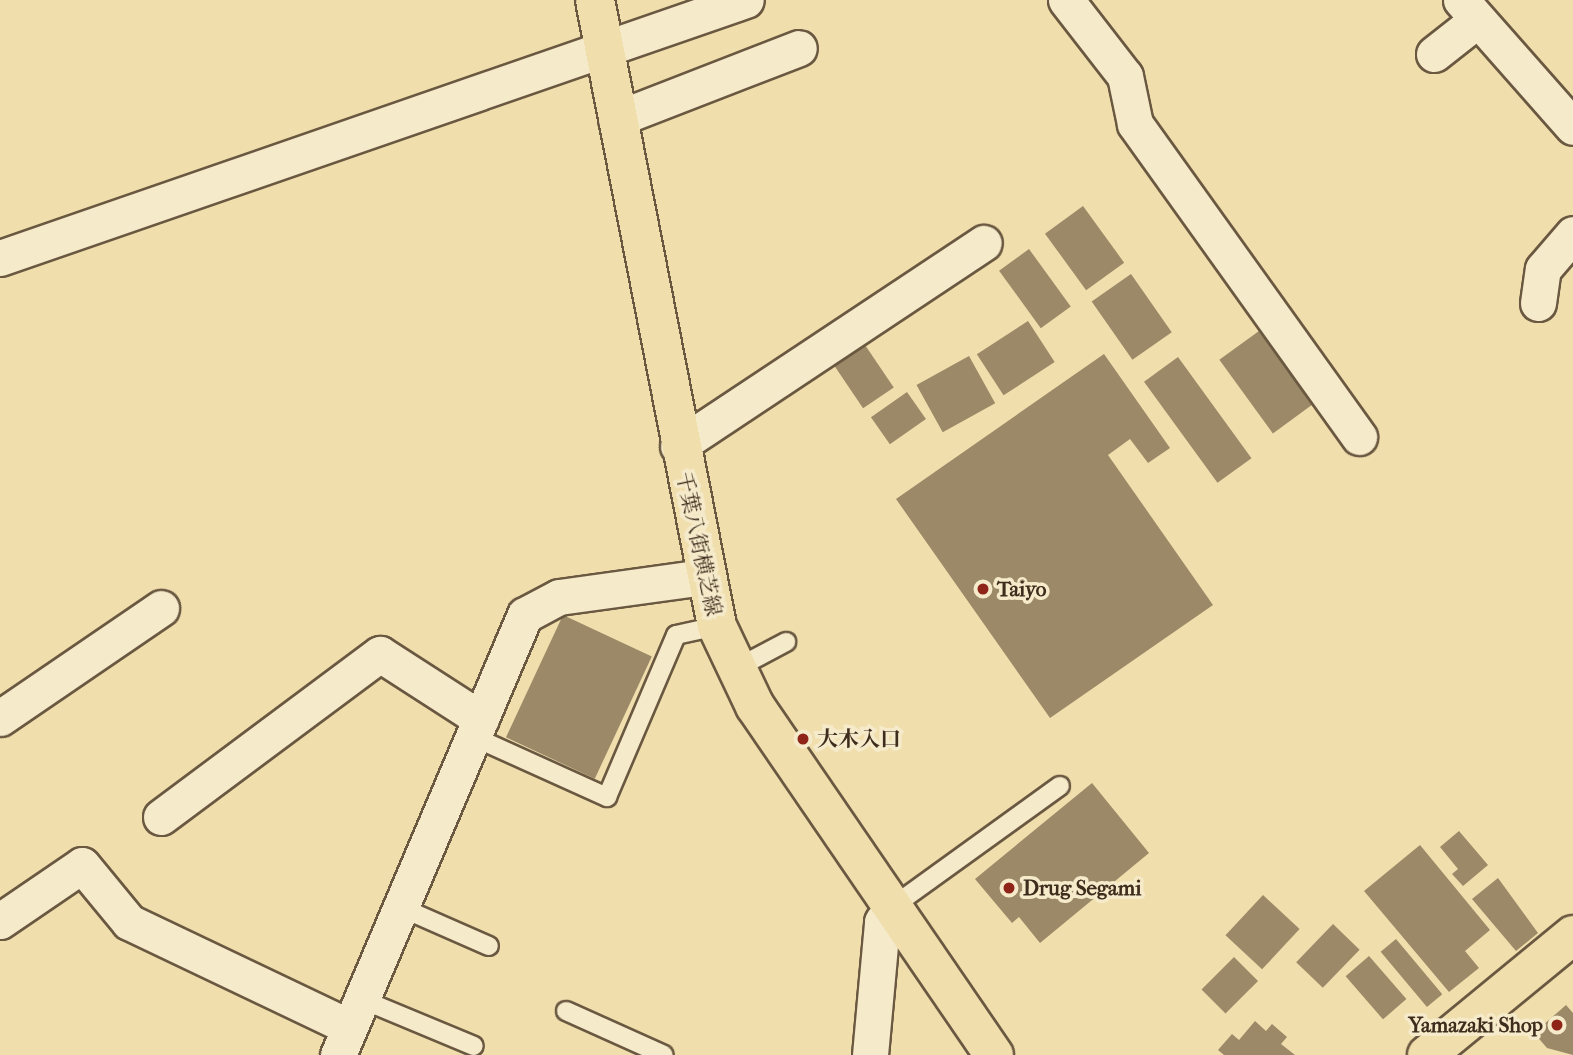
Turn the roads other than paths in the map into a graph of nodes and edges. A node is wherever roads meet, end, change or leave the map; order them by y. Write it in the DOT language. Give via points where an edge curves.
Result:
graph roads {
  1 [pos="595,0"];
  2 [pos="746,0"];
  3 [pos="1066,0"];
  4 [pos="1469,10"];
  5 [pos="799,48"];
  6 [pos="602,49"];
  7 [pos="1434,54"];
  8 [pos="616,119"];
  9 [pos="1573,127"];
  10 [pos="1573,234"];
  11 [pos="984,243"];
  12 [pos="0,258"];
  13 [pos="1538,303"];
  14 [pos="1359,437"];
  15 [pos="678,446"];
  16 [pos="703,577"];
  17 [pos="161,608"];
  18 [pos="717,626"];
  19 [pos="786,642"];
  20 [pos="735,670"];
  21 [pos="0,718"];
  22 [pos="483,730"];
  23 [pos="1060,786"];
  24 [pos="161,817"];
  25 [pos="400,907"];
  26 [pos="892,907"];
  27 [pos="0,921"];
  28 [pos="1573,935"];
  29 [pos="489,946"];
  30 [pos="566,1011"];
  31 [pos="349,1027"];
  32 [pos="474,1046"];
  33 [pos="1445,1050"];
  34 [pos="664,1055"];
  35 [pos="870,1055"];
  36 [pos="994,1055"];
  1 -- 6 [label="main road, 千葉八街横芝線"];
  2 -- 6 [label="street"];
  3 -- 14 [label="street" via="1125,76 1135,124"];
  4 -- 7 [label="street"];
  4 -- 9 [label="street"];
  5 -- 8 [label="street"];
  6 -- 8 [label="main road, 千葉八街横芝線"];
  6 -- 12 [label="street"];
  8 -- 15 [label="main road, 千葉八街横芝線"];
  10 -- 13 [label="street" via="1543,269"];
  11 -- 15 [label="street"];
  15 -- 16 [label="main road, 千葉八街横芝線"];
  16 -- 18 [label="main road, 千葉八街横芝線"];
  16 -- 22 [label="street" via="541,602 525,615"];
  17 -- 21 [label="street"];
  18 -- 20 [label="main road, 千葉八街横芝線"];
  18 -- 22 [label="lane" via="676,635 607,797"];
  19 -- 20 [label="lane"];
  20 -- 26 [label="main road, 千葉八街横芝線"];
  22 -- 24 [label="street" via="380,654"];
  22 -- 25 [label="street"];
  23 -- 26 [label="lane"];
  25 -- 29 [label="lane"];
  25 -- 31 [label="street"];
  26 -- 35 [label="street" via="882,922"];
  26 -- 36 [label="main road, 千葉八街横芝線"];
  27 -- 31 [label="street" via="82,865 129,922"];
  28 -- 33 [label="main road"];
  30 -- 34 [label="lane"];
  31 -- 32 [label="lane"];
}
